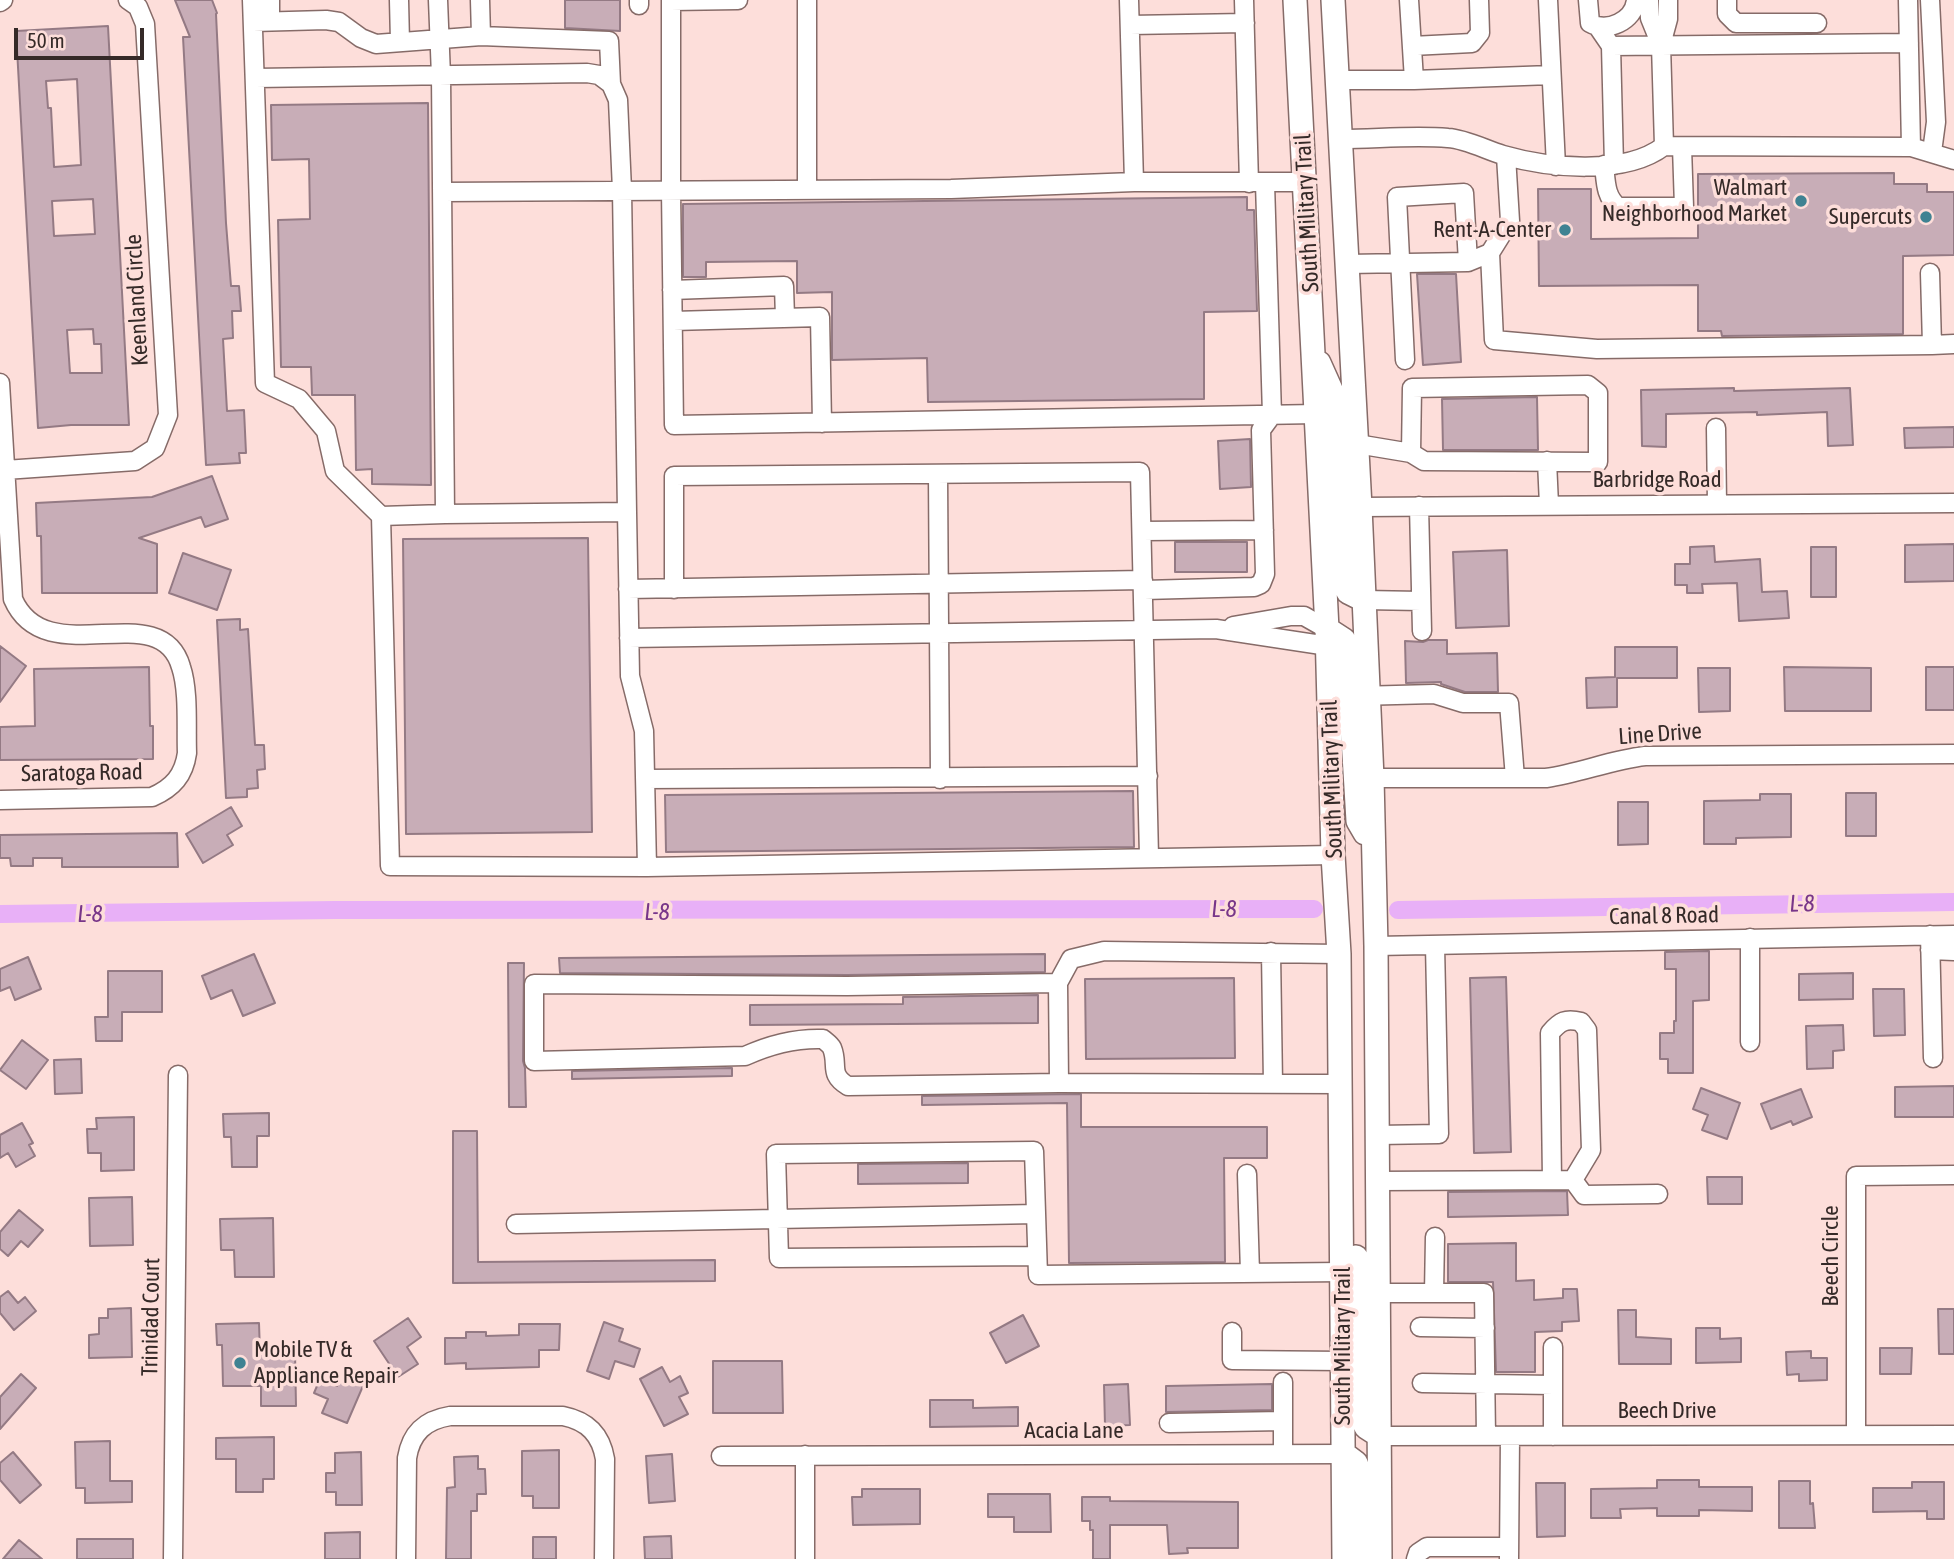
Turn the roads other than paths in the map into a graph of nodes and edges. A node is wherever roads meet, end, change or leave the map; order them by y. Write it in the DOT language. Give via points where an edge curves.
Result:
graph roads {
  1 [pos="128,0"];
  2 [pos="252,0"];
  3 [pos="270,0"];
  4 [pos="399,0"];
  5 [pos="438,0"];
  6 [pos="481,0"];
  7 [pos="738,0"];
  8 [pos="807,0"];
  9 [pos="1129,0"];
  10 [pos="1244,0"];
  11 [pos="1295,0"];
  12 [pos="1333,0"];
  13 [pos="1409,0"];
  14 [pos="1479,0"];
  15 [pos="1548,0"];
  16 [pos="1588,0"];
  17 [pos="1636,0"];
  18 [pos="1649,0"];
  19 [pos="1668,0"];
  20 [pos="1727,0"];
  21 [pos="1908,0"];
  22 [pos="1930,0"];
  23 [pos="671,1"];
  24 [pos="261,22"];
  25 [pos="1245,23"];
  26 [pos="1817,23"];
  27 [pos="1130,25"];
  28 [pos="1598,27"];
  29 [pos="481,36"];
  30 [pos="439,40"];
  31 [pos="401,42"];
  32 [pos="1909,43"];
  33 [pos="1661,45"];
  34 [pos="1412,46"];
  35 [pos="1611,46"];
  36 [pos="1551,75"];
  37 [pos="441,76"];
  38 [pos="256,78"];
  39 [pos="1338,80"];
  40 [pos="1414,80"];
  41 [pos="611,84"];
  42 [pos="1341,139"];
  43 [pos="1911,146"];
  44 [pos="1673,147"];
  45 [pos="1932,152"];
  46 [pos="1506,156"];
  47 [pos="1954,160"];
  48 [pos="1609,165"];
  49 [pos="1556,166"];
  50 [pos="1134,182"];
  51 [pos="1305,182"];
  52 [pos="1257,183"];
  53 [pos="622,190"];
  54 [pos="671,190"];
  55 [pos="807,190"];
  56 [pos="442,191"];
  57 [pos="1490,253"];
  58 [pos="1468,262"];
  59 [pos="1401,263"];
  60 [pos="1347,264"];
  61 [pos="1930,273"];
  62 [pos="672,290"];
  63 [pos="785,318"];
  64 [pos="673,321"];
  65 [pos="1954,344"];
  66 [pos="1932,345"];
  67 [pos="1314,350"];
  68 [pos="1405,360"];
  69 [pos="0,383"];
  70 [pos="1272,415"];
  71 [pos="1317,415"];
  72 [pos="822,423"];
  73 [pos="1716,428"];
  74 [pos="1357,444"];
  75 [pos="1411,453"];
  76 [pos="1547,461"];
  77 [pos="5,470"];
  78 [pos="938,474"];
  79 [pos="1954,503"];
  80 [pos="1717,504"];
  81 [pos="1549,505"];
  82 [pos="1419,506"];
  83 [pos="1360,507"];
  84 [pos="627,512"];
  85 [pos="444,514"];
  86 [pos="381,516"];
  87 [pos="1264,530"];
  88 [pos="1142,531"];
  89 [pos="938,584"];
  90 [pos="1143,585"];
  91 [pos="628,589"];
  92 [pos="674,589"];
  93 [pos="1364,600"];
  94 [pos="1421,601"];
  95 [pos="1216,629"];
  96 [pos="1145,631"];
  97 [pos="1422,631"];
  98 [pos="939,634"];
  99 [pos="1328,637"];
  100 [pos="629,638"];
  101 [pos="1359,696"];
  102 [pos="1954,754"];
  103 [pos="1148,776"];
  104 [pos="1372,778"];
  105 [pos="1515,778"];
  106 [pos="645,779"];
  107 [pos="940,779"];
  108 [pos="0,800"];
  109 [pos="1374,848"];
  110 [pos="1334,855"];
  111 [pos="1149,857"];
  112 [pos="647,867"];
  113 [pos="1954,935"];
  114 [pos="1750,938"];
  115 [pos="1930,943"];
  116 [pos="1435,945"];
  117 [pos="1376,946"];
  118 [pos="1954,951"];
  119 [pos="1271,952"];
  120 [pos="1339,954"];
  121 [pos="1058,983"];
  122 [pos="1750,1042"];
  123 [pos="1933,1058"];
  124 [pos="178,1075"];
  125 [pos="1059,1083"];
  126 [pos="1341,1083"];
  127 [pos="1273,1084"];
  128 [pos="1378,1135"];
  129 [pos="1247,1174"];
  130 [pos="1954,1175"];
  131 [pos="1552,1180"];
  132 [pos="1573,1180"];
  133 [pos="1378,1181"];
  134 [pos="1658,1194"];
  135 [pos="1342,1196"];
  136 [pos="1036,1214"];
  137 [pos="778,1218"];
  138 [pos="516,1224"];
  139 [pos="1435,1237"];
  140 [pos="1037,1256"];
  141 [pos="1343,1272"];
  142 [pos="1250,1273"];
  143 [pos="1379,1293"];
  144 [pos="1434,1293"];
  145 [pos="1420,1327"];
  146 [pos="1485,1328"];
  147 [pos="1232,1332"];
  148 [pos="1553,1347"];
  149 [pos="1343,1361"];
  150 [pos="1283,1382"];
  151 [pos="1422,1383"];
  152 [pos="1486,1384"];
  153 [pos="1553,1385"];
  154 [pos="1283,1421"];
  155 [pos="1169,1423"];
  156 [pos="1856,1435"];
  157 [pos="1954,1435"];
  158 [pos="1380,1436"];
  159 [pos="1486,1436"];
  160 [pos="1510,1436"];
  161 [pos="1553,1436"];
  162 [pos="1283,1454"];
  163 [pos="1344,1454"];
  164 [pos="805,1455"];
  165 [pos="721,1456"];
  166 [pos="1509,1553"];
  167 [pos="173,1559"];
  168 [pos="406,1559"];
  169 [pos="604,1559"];
  170 [pos="805,1559"];
  171 [pos="1344,1559"];
  172 [pos="1365,1559"];
  173 [pos="1380,1559"];
  174 [pos="1416,1559"];
  1 -- 77 [label="street, Keenland Circle" via="138,7 145,24 168,415 155,449 135,461"];
  2 -- 24 [label="street"];
  3 -- 24 [label="street"];
  4 -- 31 [label="street"];
  5 -- 30 [label="street"];
  6 -- 29 [label="street"];
  7 -- 23 [label="street"];
  8 -- 55 [label="street"];
  9 -- 27 [label="street"];
  10 -- 25 [label="street"];
  11 -- 51 [label="main road, South Military Trail"];
  12 -- 39 [label="main road, South Military Trail"];
  13 -- 34 [label="street"];
  14 -- 34 [label="street" via="1480,33 1472,43"];
  15 -- 36 [label="street"];
  16 -- 28 [label="street" via="1590,23"];
  17 -- 28 [label="street" via="1632,13 1610,27"];
  18 -- 33 [label="street" via="1650,18"];
  19 -- 33 [label="street"];
  20 -- 26 [label="street" via="1727,14 1736,23"];
  21 -- 32 [label="street"];
  22 -- 45 [label="street" via="1936,122"];
  23 -- 54 [label="street"];
  24 -- 31 [label="street" via="326,20 339,22 376,44"];
  24 -- 38 [label="street"];
  25 -- 27 [label="street"];
  25 -- 52 [label="street"];
  27 -- 50 [label="street"];
  28 -- 35 [label="street"];
  29 -- 30 [label="street"];
  29 -- 41 [label="street" via="609,41"];
  30 -- 31 [label="street"];
  30 -- 37 [label="street"];
  32 -- 33 [label="street"];
  32 -- 43 [label="street"];
  33 -- 35 [label="street"];
  33 -- 44 [label="street"];
  34 -- 40 [label="street"];
  35 -- 48 [label="street"];
  36 -- 40 [label="street"];
  36 -- 49 [label="street"];
  37 -- 38 [label="street"];
  37 -- 41 [label="street" via="587,73"];
  37 -- 56 [label="street"];
  38 -- 86 [label="street" via="265,383 299,399 326,431 335,471"];
  39 -- 40 [label="street"];
  39 -- 42 [label="main road, South Military Trail"];
  41 -- 53 [label="street" via="618,100"];
  42 -- 46 [label="street" via="1450,138"];
  42 -- 60 [label="main road, South Military Trail"];
  43 -- 44 [label="street"];
  43 -- 45 [label="street"];
  44 -- 48 [label="street"];
  44 -- 48 [label="street" via="1684,207 1618,207 1607,192"];
  45 -- 47 [label="street"];
  46 -- 49 [label="street"];
  46 -- 57 [label="street" via="1510,221"];
  48 -- 49 [label="street"];
  50 -- 52 [label="street"];
  50 -- 55 [label="street"];
  51 -- 52 [label="street"];
  51 -- 67 [label="main road, South Military Trail"];
  52 -- 70 [label="street"];
  53 -- 54 [label="street"];
  53 -- 56 [label="street"];
  53 -- 84 [label="street"];
  54 -- 55 [label="street"];
  54 -- 62 [label="street"];
  56 -- 85 [label="street"];
  57 -- 58 [label="street"];
  57 -- 66 [label="street" via="1494,340 1597,349"];
  58 -- 59 [label="street"];
  58 -- 59 [label="street" via="1464,193 1397,197"];
  59 -- 60 [label="street"];
  59 -- 68 [label="street"];
  60 -- 74 [label="main road, South Military Trail"];
  61 -- 66 [label="street"];
  62 -- 63 [label="street" via="784,286"];
  62 -- 64 [label="street"];
  63 -- 64 [label="street"];
  63 -- 72 [label="street" via="820,317"];
  64 -- 72 [label="street" via="674,425"];
  65 -- 66 [label="street"];
  67 -- 71 [label="main road, South Military Trail"];
  67 -- 93 [label="main road" via="1332,392 1340,573 1348,592"];
  69 -- 77 [label="street, Saratoga Road"];
  70 -- 71 [label="street"];
  70 -- 72 [label="street"];
  70 -- 87 [label="street" via="1261,430"];
  71 -- 99 [label="main road, South Military Trail"];
  73 -- 80 [label="street"];
  74 -- 75 [label="street"];
  74 -- 83 [label="main road, South Military Trail"];
  75 -- 76 [label="street" via="1424,461"];
  75 -- 76 [label="street" via="1412,388 1588,385 1598,393 1598,461"];
  76 -- 81 [label="street"];
  77 -- 108 [label="street, Saratoga Road" via="13,599 18,610 25,620 46,632 147,634 169,646 184,678 187,753 186,765 173,785 152,797"];
  78 -- 88 [label="street" via="1140,472"];
  78 -- 89 [label="street"];
  78 -- 92 [label="street" via="674,476"];
  79 -- 80 [label="street, Barbridge Road"];
  80 -- 81 [label="street, Barbridge Road"];
  81 -- 82 [label="street, Barbridge Road"];
  82 -- 83 [label="street, Barbridge Road"];
  82 -- 94 [label="street"];
  83 -- 93 [label="main road, South Military Trail"];
  84 -- 85 [label="street"];
  84 -- 91 [label="street"];
  85 -- 86 [label="street"];
  86 -- 112 [label="street" via="390,866"];
  87 -- 88 [label="street"];
  87 -- 90 [label="street" via="1261,584"];
  88 -- 90 [label="street"];
  89 -- 90 [label="street"];
  89 -- 92 [label="street"];
  89 -- 98 [label="street"];
  90 -- 96 [label="street"];
  91 -- 92 [label="street"];
  91 -- 100 [label="street"];
  93 -- 94 [label="street"];
  93 -- 101 [label="main road, South Military Trail"];
  94 -- 97 [label="street"];
  95 -- 96 [label="street"];
  95 -- 99 [label="street"];
  95 -- 99 [label="street" via="1291,615 1304,616"];
  96 -- 98 [label="street"];
  96 -- 103 [label="street"];
  98 -- 100 [label="street"];
  98 -- 107 [label="street"];
  99 -- 101 [label="main road" via="1345,640"];
  99 -- 110 [label="main road, South Military Trail"];
  100 -- 106 [label="street" via="630,676 644,732"];
  101 -- 104 [label="main road, South Military Trail"];
  101 -- 105 [label="street" via="1434,694 1463,703 1509,703"];
  101 -- 109 [label="main road" via="1358,821"];
  102 -- 105 [label="street, Line Drive" via="1645,756 1571,774"];
  103 -- 107 [label="street"];
  103 -- 111 [label="street"];
  104 -- 105 [label="street, Line Drive"];
  104 -- 109 [label="main road, South Military Trail"];
  106 -- 107 [label="street"];
  106 -- 112 [label="street"];
  109 -- 117 [label="main road, South Military Trail"];
  110 -- 111 [label="street"];
  110 -- 120 [label="main road, South Military Trail"];
  111 -- 112 [label="street"];
  113 -- 115 [label="street, Canal 8 Road"];
  114 -- 115 [label="street, Canal 8 Road"];
  114 -- 116 [label="street, Canal 8 Road"];
  114 -- 122 [label="street"];
  115 -- 118 [label="street"];
  115 -- 123 [label="street"];
  116 -- 117 [label="street, Canal 8 Road"];
  116 -- 128 [label="street" via="1439,1134"];
  117 -- 128 [label="main road, South Military Trail"];
  119 -- 120 [label="street"];
  119 -- 121 [label="street" via="1104,951 1070,959"];
  119 -- 127 [label="street"];
  120 -- 126 [label="main road, South Military Trail"];
  121 -- 125 [label="street"];
  121 -- 125 [label="street" via="534,984 534,1060 745,1056 805,1038 823,1039 832,1048 838,1081 848,1086"];
  124 -- 167 [label="street, Trinidad Court"];
  125 -- 127 [label="street"];
  126 -- 127 [label="street"];
  126 -- 135 [label="main road, South Military Trail"];
  128 -- 133 [label="main road, South Military Trail"];
  129 -- 142 [label="street"];
  130 -- 156 [label="street, Beech Circle" via="1856,1176"];
  131 -- 132 [label="street"];
  131 -- 132 [label="street" via="1550,1033 1570,1019 1587,1030 1591,1150"];
  131 -- 133 [label="street"];
  132 -- 134 [label="street" via="1584,1195"];
  133 -- 143 [label="main road, South Military Trail"];
  135 -- 141 [label="main road, South Military Trail"];
  135 -- 158 [label="main road" via="1354,1234 1361,1414 1366,1427"];
  136 -- 137 [label="street"];
  136 -- 137 [label="street" via="1034,1151 776,1154"];
  136 -- 140 [label="street"];
  137 -- 138 [label="street"];
  137 -- 140 [label="street" via="779,1258"];
  139 -- 144 [label="street"];
  140 -- 142 [label="street" via="1038,1275"];
  141 -- 142 [label="street"];
  141 -- 149 [label="main road, South Military Trail"];
  143 -- 144 [label="street"];
  143 -- 158 [label="main road, South Military Trail"];
  144 -- 146 [label="street" via="1484,1293"];
  145 -- 146 [label="street"];
  146 -- 152 [label="street"];
  147 -- 149 [label="street" via="1232,1360"];
  148 -- 153 [label="street"];
  149 -- 163 [label="main road, South Military Trail"];
  150 -- 154 [label="street"];
  151 -- 152 [label="street"];
  152 -- 153 [label="street"];
  152 -- 159 [label="street"];
  153 -- 161 [label="street"];
  154 -- 155 [label="street"];
  154 -- 162 [label="street"];
  156 -- 157 [label="street, Beech Drive"];
  156 -- 161 [label="street, Beech Drive"];
  158 -- 159 [label="street, Beech Drive"];
  158 -- 173 [label="main road, South Military Trail"];
  159 -- 160 [label="street, Beech Drive"];
  160 -- 161 [label="street, Beech Drive"];
  160 -- 166 [label="street"];
  162 -- 163 [label="street, Acacia Lane"];
  162 -- 164 [label="street, Acacia Lane"];
  163 -- 171 [label="main road, South Military Trail"];
  163 -- 172 [label="main road" via="1356,1463 1364,1486"];
  164 -- 165 [label="street, Acacia Lane"];
  164 -- 170 [label="street"];
  166 -- 174 [label="street" via="1427,1547"];
  168 -- 169 [label="street" via="407,1458 415,1433 437,1418 450,1416 563,1416 588,1425 603,1446"];
}
